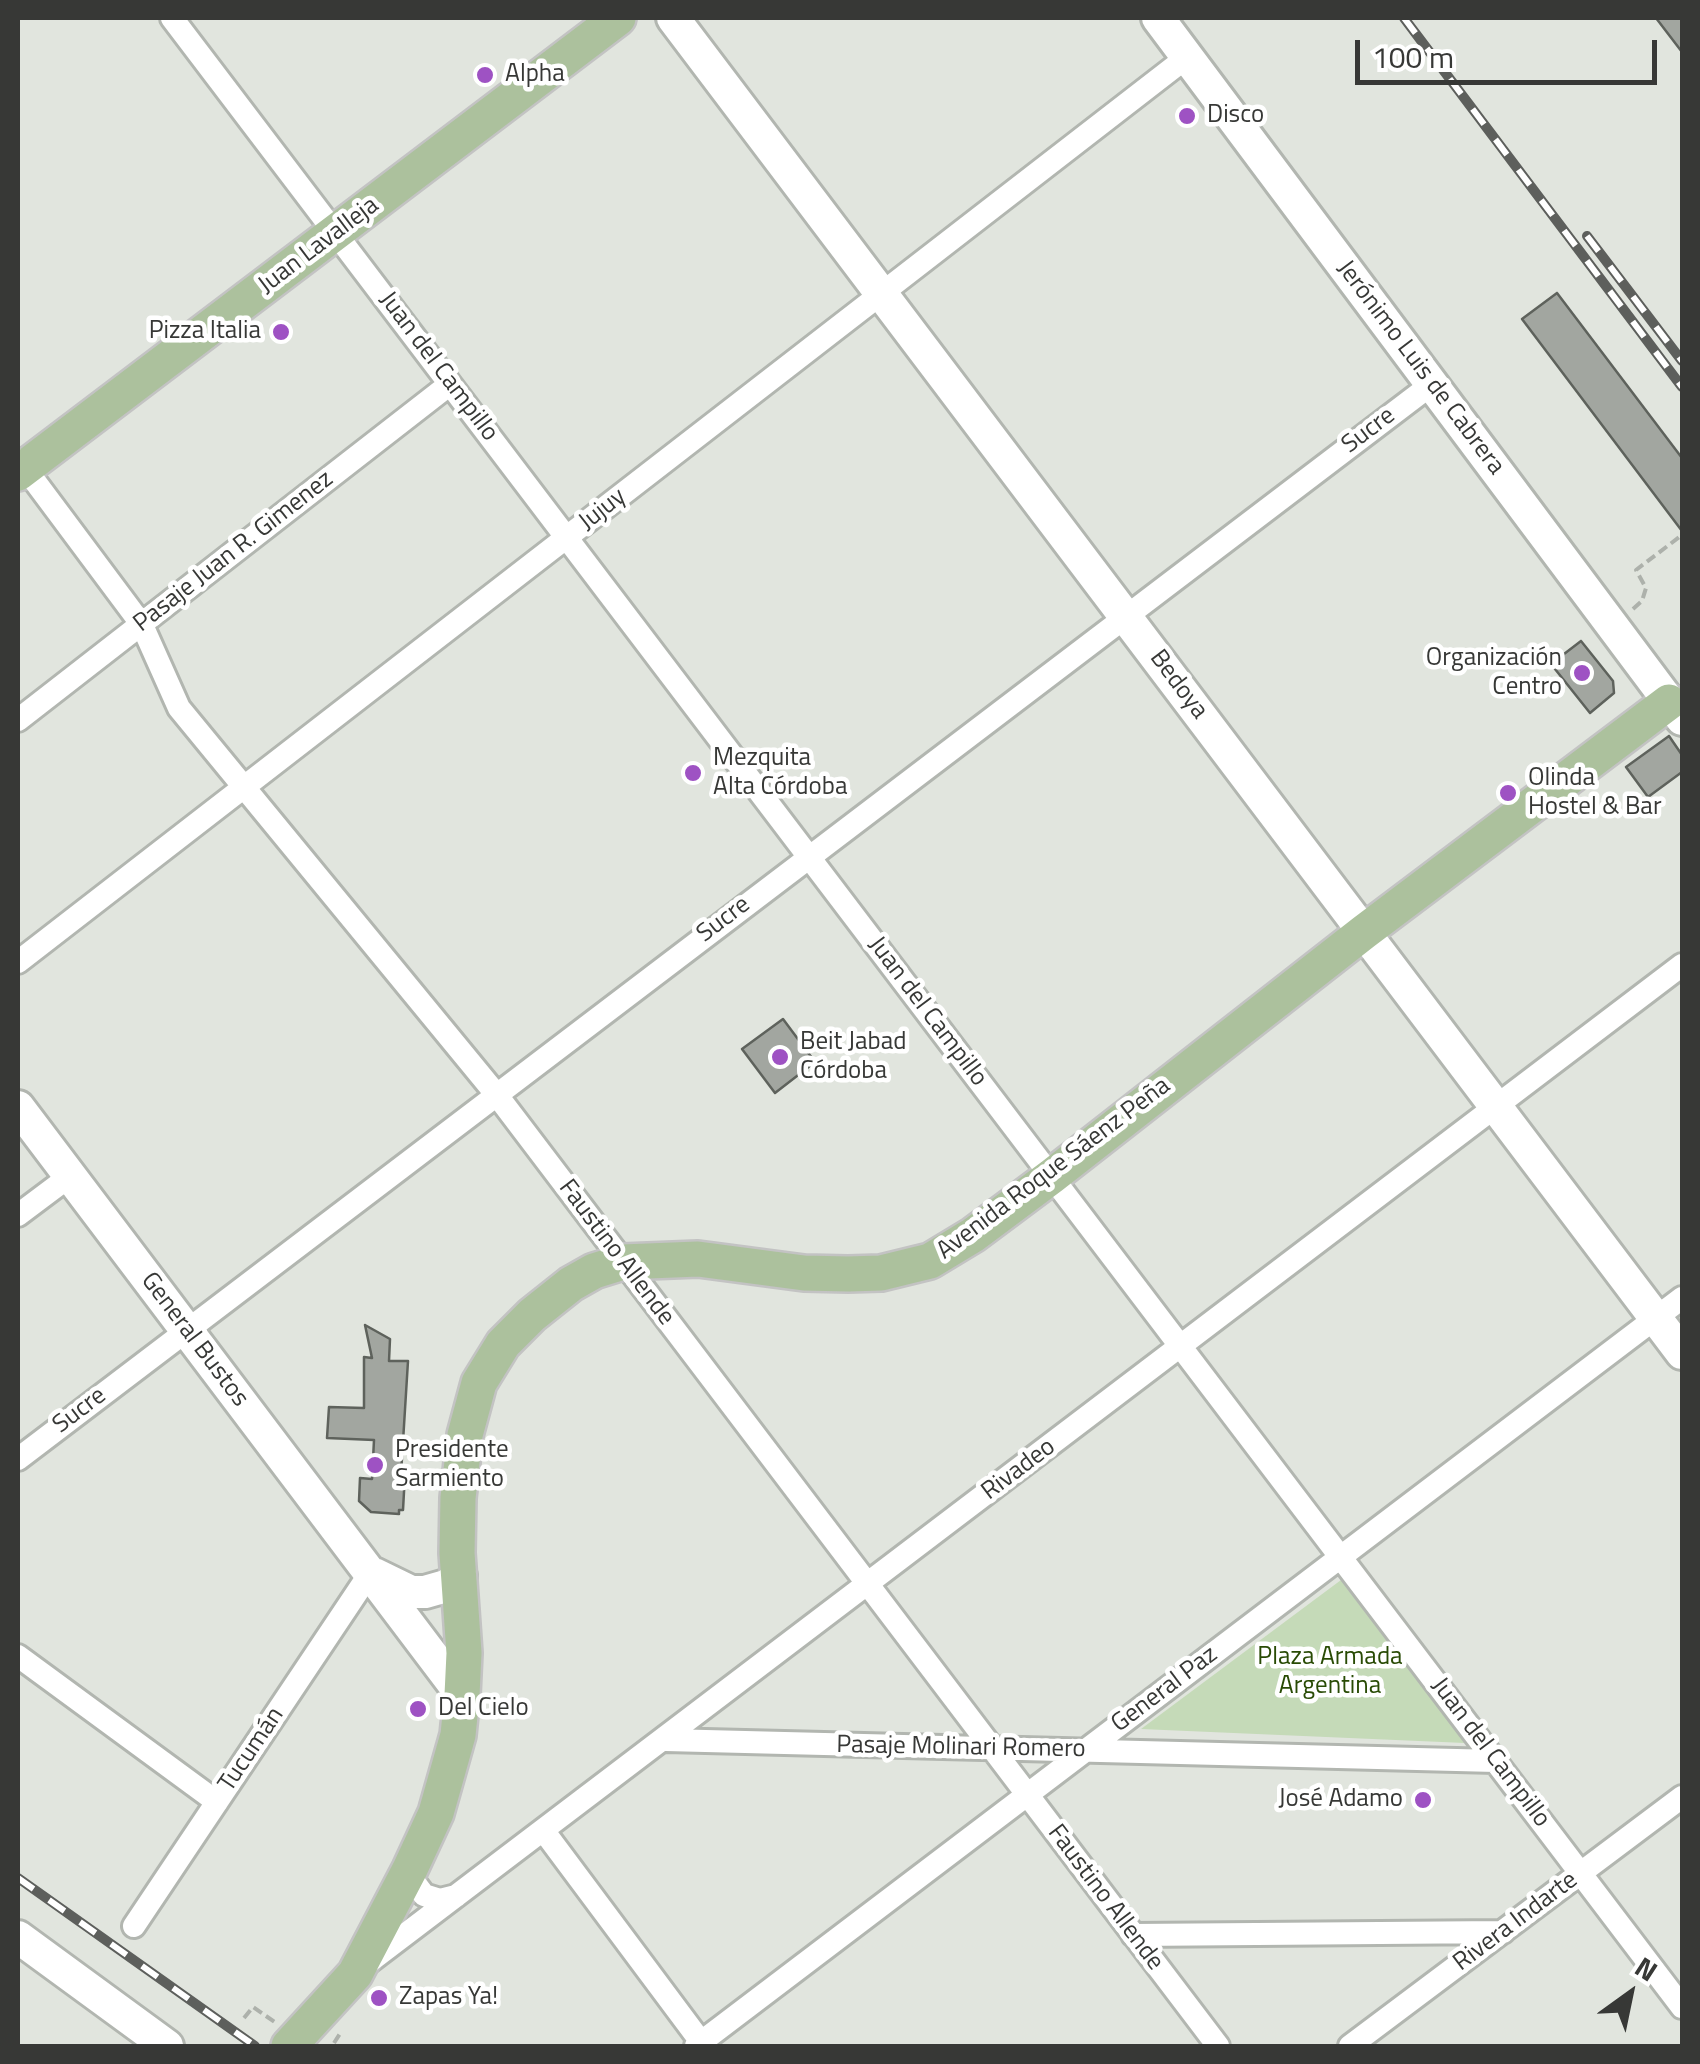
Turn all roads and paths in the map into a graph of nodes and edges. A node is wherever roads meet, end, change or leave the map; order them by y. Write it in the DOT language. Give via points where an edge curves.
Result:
graph roads {
  1 [pos="172,18"];
  2 [pos="618,18"];
  3 [pos="673,18"];
  4 [pos="1158,18"];
  5 [pos="1188,58"];
  6 [pos="336,234"];
  7 [pos="882,294"];
  8 [pos="450,384"];
  9 [pos="1432,384"];
  10 [pos="20,466"];
  11 [pos="1682,535"];
  12 [pos="567,537"];
  13 [pos="1124,615"];
  14 [pos="142,625"];
  15 [pos="1612,625"];
  16 [pos="1676,710"];
  17 [pos="18,720"];
  18 [pos="245,788"];
  19 [pos="809,856"];
  20 [pos="1364,932"];
  21 [pos="18,962"];
  22 [pos="1682,966"];
  23 [pos="496,1094"];
  24 [pos="1496,1106"];
  25 [pos="18,1107"];
  26 [pos="70,1176"];
  27 [pos="1052,1176"];
  28 [pos="18,1216"];
  29 [pos="623,1262"];
  30 [pos="1682,1298"];
  31 [pos="1656,1318"];
  32 [pos="186,1330"];
  33 [pos="1181,1346"];
  34 [pos="1682,1353"];
  35 [pos="18,1459"];
  36 [pos="1341,1557"];
  37 [pos="370,1572"];
  38 [pos="460,1576"];
  39 [pos="868,1586"];
  40 [pos="18,1656"];
  41 [pos="462,1695"];
  42 [pos="666,1740"];
  43 [pos="992,1748"];
  44 [pos="1086,1751"];
  45 [pos="1496,1761"];
  46 [pos="1027,1795"];
  47 [pos="1682,1797"];
  48 [pos="217,1802"];
  49 [pos="543,1830"];
  50 [pos="410,1869"];
  51 [pos="1581,1874"];
  52 [pos="456,1896"];
  53 [pos="134,1926"];
  54 [pos="1503,1932"];
  55 [pos="1133,1935"];
  56 [pos="18,1938"];
  57 [pos="355,1974"];
  58 [pos="1682,2007"];
  59 [pos="244,2018"];
  60 [pos="284,2036"];
  61 [pos="701,2045"];
  62 [pos="167,2046"];
  63 [pos="1218,2046"];
  64 [pos="1350,2046"];
  1 -- 6 [label="street, Juan del Campillo"];
  2 -- 6 [label="main road, Juan Lavalleja"];
  3 -- 7 [label="main road, Bedoya"];
  4 -- 5 [label="main road, Jerónimo Luis de Cabrera"];
  5 -- 7 [label="street, Jujuy"];
  5 -- 9 [label="main road, Jerónimo Luis de Cabrera"];
  6 -- 8 [label="street, Juan del Campillo"];
  6 -- 10 [label="main road, Juan Lavalleja"];
  7 -- 12 [label="street, Jujuy"];
  7 -- 13 [label="main road, Bedoya"];
  8 -- 12 [label="street, Juan del Campillo"];
  8 -- 14 [label="street, Pasaje Juan R. Gimenez"];
  9 -- 13 [label="street, Sucre"];
  9 -- 15 [label="main road, Jerónimo Luis de Cabrera"];
  10 -- 14 [label="street, Faustino Allende"];
  11 -- 15 [label="path" via="1636,570 1646,594"];
  12 -- 18 [label="street, Jujuy"];
  12 -- 19 [label="street, Juan del Campillo"];
  13 -- 19 [label="street, Sucre"];
  13 -- 20 [label="main road, Bedoya"];
  14 -- 17 [label="street, Pasaje Juan R. Gimenez"];
  14 -- 18 [label="street, Faustino Allende" via="180,708"];
  15 -- 16 [label="main road, Jerónimo Luis de Cabrera"];
  16 -- 20 [label="main road, Avenida Roque Sáenz Peña"];
  18 -- 21 [label="street, Jujuy"];
  18 -- 23 [label="street, Faustino Allende"];
  19 -- 23 [label="street, Sucre"];
  19 -- 27 [label="street, Juan del Campillo"];
  20 -- 24 [label="main road, Bedoya"];
  20 -- 27 [label="main road, Avenida Roque Sáenz Peña"];
  22 -- 24 [label="street, Rivadeo"];
  23 -- 29 [label="street, Faustino Allende"];
  23 -- 32 [label="street, Sucre"];
  24 -- 31 [label="main road, Bedoya"];
  24 -- 33 [label="street, Rivadeo"];
  25 -- 26 [label="main road, General Bustos"];
  26 -- 28 [label="street"];
  26 -- 32 [label="main road, General Bustos"];
  27 -- 29 [label="main road, Avenida Roque Sáenz Peña" via="974,1236 907,1268 804,1273 698,1258"];
  27 -- 33 [label="street, Juan del Campillo"];
  29 -- 38 [label="main road, Avenida Roque Sáenz Peña" via="571,1284 532,1315 503,1344 479,1383 464,1434"];
  29 -- 39 [label="street, Faustino Allende"];
  30 -- 31 [label="street, General Paz"];
  31 -- 34 [label="main road, Bedoya"];
  31 -- 36 [label="street, General Paz"];
  32 -- 35 [label="street, Sucre"];
  32 -- 37 [label="main road, General Bustos"];
  33 -- 36 [label="street, Juan del Campillo"];
  33 -- 39 [label="street, Rivadeo"];
  36 -- 44 [label="street, General Paz"];
  36 -- 45 [label="street, Juan del Campillo"];
  37 -- 38 [label="main road, General Bustos" via="412,1592 446,1586"];
  37 -- 41 [label="main road, General Bustos"];
  37 -- 48 [label="street, Tucumán"];
  38 -- 41 [label="main road, Avenida Roque Sáenz Peña"];
  39 -- 42 [label="street, Rivadeo"];
  39 -- 43 [label="street, Faustino Allende"];
  40 -- 48 [label="street"];
  41 -- 50 [label="main road, Avenida Roque Sáenz Peña" via="447,1778"];
  42 -- 43 [label="street, Pasaje Molinari Romero"];
  42 -- 49 [label="street, Rivadeo"];
  43 -- 44 [label="street, Pasaje Molinari Romero"];
  43 -- 46 [label="street, Faustino Allende"];
  44 -- 45 [label="street, Pasaje Molinari Romero"];
  44 -- 46 [label="street, General Paz"];
  45 -- 51 [label="street, Juan del Campillo"];
  46 -- 55 [label="street, Faustino Allende"];
  46 -- 61 [label="street, General Paz"];
  47 -- 51 [label="street, Rivera Indarte"];
  48 -- 53 [label="street, Tucumán"];
  49 -- 52 [label="street, Rivadeo"];
  49 -- 61 [label="street"];
  50 -- 52 [label="street" via="424,1895"];
  50 -- 57 [label="main road, Avenida Roque Sáenz Peña"];
  51 -- 54 [label="street, Rivera Indarte"];
  51 -- 58 [label="street, Juan del Campillo"];
  52 -- 57 [label="street, Rivadeo"];
  54 -- 55 [label="street"];
  54 -- 64 [label="street, Rivera Indarte"];
  55 -- 63 [label="street, Faustino Allende"];
  56 -- 62 [label="main road"];
  57 -- 60 [label="main road, Avenida Roque Sáenz Peña"];
  59 -- 60 [label="path" via="252,2007"];
}
